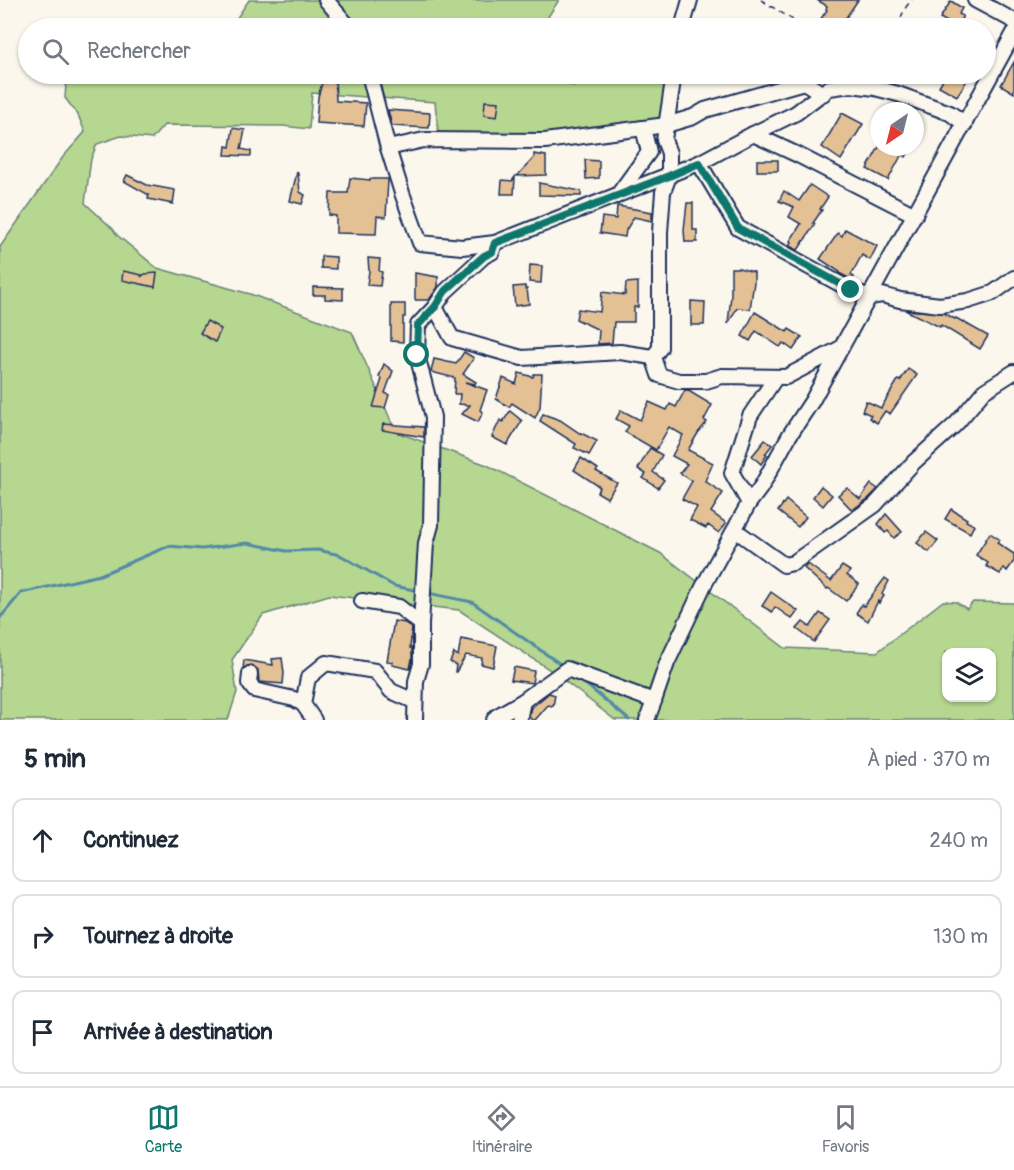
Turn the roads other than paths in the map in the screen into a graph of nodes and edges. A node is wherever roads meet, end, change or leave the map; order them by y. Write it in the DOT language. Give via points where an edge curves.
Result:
graph roads {
  1 [pos="326,0"];
  2 [pos="690,0"];
  3 [pos="975,0"];
  4 [pos="341,18"];
  5 [pos="685,18"];
  6 [pos="1014,21"];
  7 [pos="1014,33"];
  8 [pos="996,66"];
  9 [pos="372,84"];
  10 [pos="672,84"];
  11 [pos="797,84"];
  12 [pos="807,84"];
  13 [pos="987,84"];
  14 [pos="823,94"];
  15 [pos="965,124"];
  16 [pos="666,125"];
  17 [pos="643,128"];
  18 [pos="753,134"];
  19 [pos="388,148"];
  20 [pos="699,163"];
  21 [pos="669,176"];
  22 [pos="617,196"];
  23 [pos="915,215"];
  24 [pos="495,243"];
  25 [pos="1014,278"];
  26 [pos="870,297"];
  27 [pos="435,307"];
  28 [pos="841,348"];
  29 [pos="653,357"];
  30 [pos="1014,372"];
  31 [pos="776,377"];
  32 [pos="749,503"];
  33 [pos="735,530"];
  34 [pos="362,601"];
  35 [pos="421,624"];
  36 [pos="250,674"];
  37 [pos="414,701"];
  38 [pos="523,701"];
  39 [pos="654,701"];
  40 [pos="303,704"];
  41 [pos="314,720"];
  42 [pos="415,720"];
  43 [pos="494,720"];
  44 [pos="519,720"];
  45 [pos="647,720"];
  1 -- 4 [label="street"];
  2 -- 5 [label="street"];
  3 -- 6 [label="street"];
  7 -- 8 [label="street"];
  9 -- 19 [label="street"];
  10 -- 16 [label="street"];
  11 -- 16 [label="street"];
  12 -- 14 [label="street"];
  13 -- 15 [label="street"];
  14 -- 15 [label="street" via="829,88 851,85 874,88 950,113"];
  14 -- 18 [label="street" via="796,113"];
  15 -- 23 [label="street"];
  16 -- 17 [label="street"];
  16 -- 21 [label="street"];
  17 -- 19 [label="street" via="545,141 424,140"];
  17 -- 22 [label="street" via="649,152"];
  18 -- 20 [label="street"];
  18 -- 23 [label="street"];
  19 -- 24 [label="street" via="420,243 462,247"];
  20 -- 21 [label="street"];
  20 -- 26 [label="street" via="738,228"];
  21 -- 22 [label="street"];
  21 -- 29 [label="street" via="663,192 660,232 660,348"];
  22 -- 24 [label="street"];
  23 -- 26 [label="street"];
  24 -- 27 [label="street" via="492,252 445,291"];
  25 -- 26 [label="street" via="968,302 940,305 882,295"];
  26 -- 28 [label="street"];
  27 -- 29 [label="street" via="452,338 522,358 620,352"];
  27 -- 35 [label="street" via="418,325 417,355 433,417 431,525 426,543"];
  28 -- 31 [label="street" via="786,377"];
  28 -- 32 [label="street"];
  29 -- 31 [label="street" via="659,375 679,381 706,381 722,376"];
  30 -- 33 [label="street" via="984,391 875,505 794,563 784,565"];
  31 -- 32 [label="street" via="750,416 732,473"];
  32 -- 33 [label="street"];
  33 -- 39 [label="street" via="683,627"];
  34 -- 35 [label="street" via="399,607"];
  35 -- 37 [label="street" via="421,664"];
  36 -- 40 [label="street" via="254,690"];
  37 -- 40 [label="street" via="391,691 375,671 326,663 308,678"];
  37 -- 42 [label="street"];
  38 -- 39 [label="street" via="567,669"];
  38 -- 43 [label="street"];
  38 -- 44 [label="street"];
  39 -- 45 [label="street"];
  40 -- 41 [label="street"];
}
